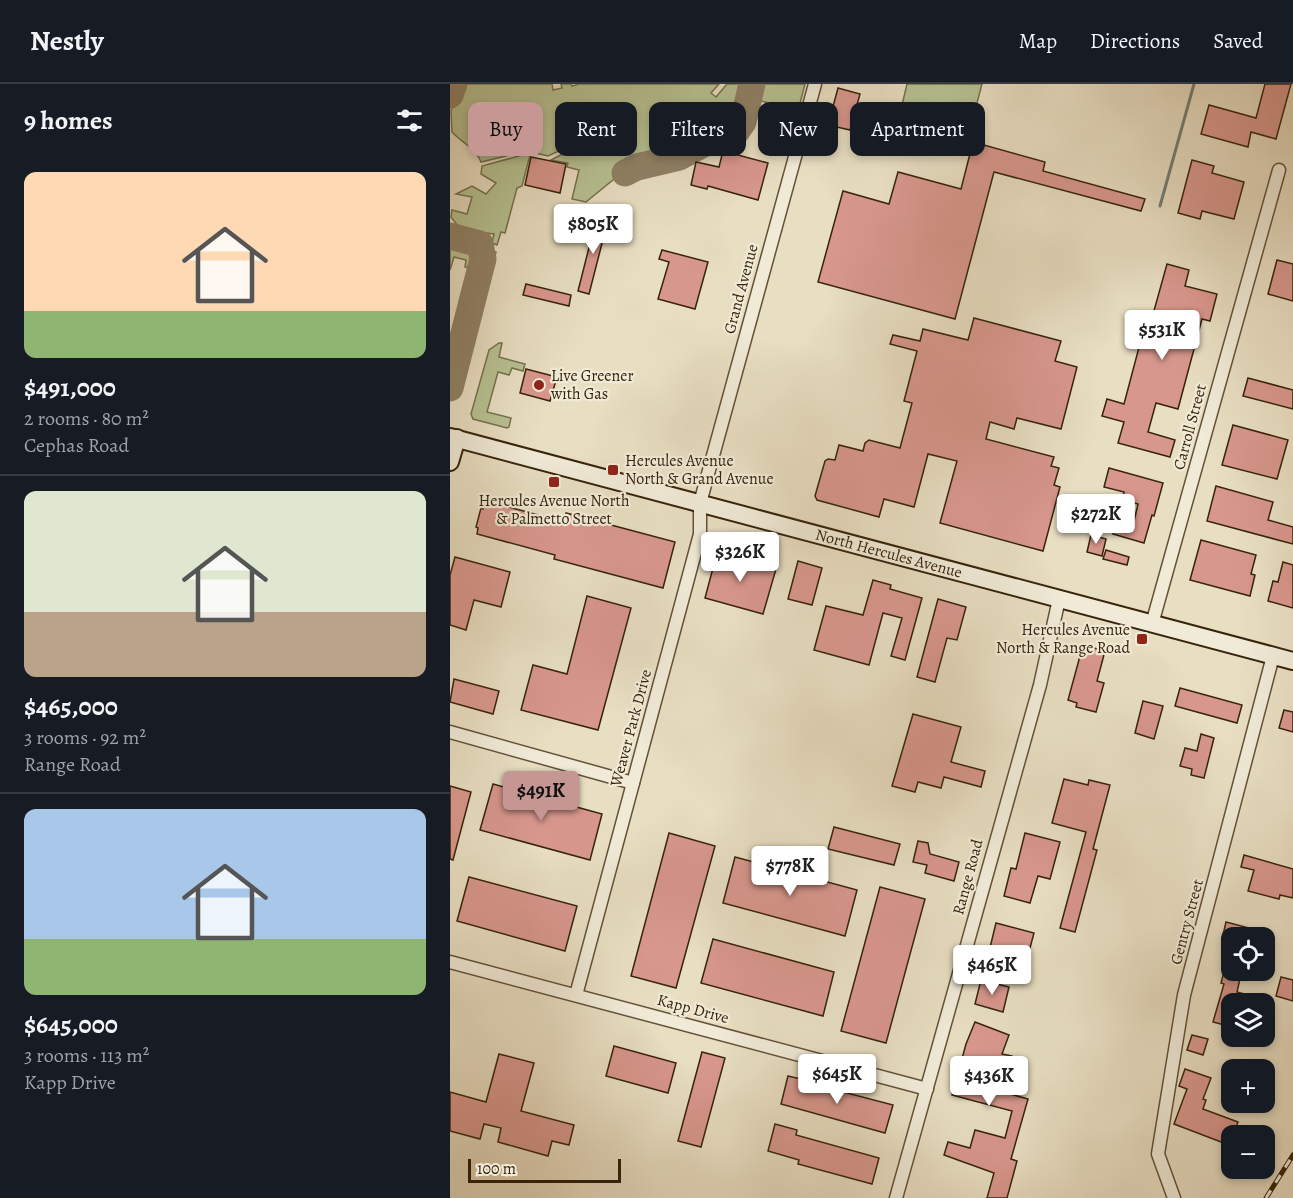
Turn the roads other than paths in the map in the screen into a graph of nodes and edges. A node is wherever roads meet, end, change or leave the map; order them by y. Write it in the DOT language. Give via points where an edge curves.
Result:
graph roads {
  1 [pos="815,84"];
  2 [pos="1279,170"];
  3 [pos="453,437"];
  4 [pos="450,462"];
  5 [pos="700,503"];
  6 [pos="1059,599"];
  7 [pos="1152,624"];
  8 [pos="1272,656"];
  9 [pos="1293,661"];
  10 [pos="450,732"];
  11 [pos="633,783"];
  12 [pos="450,962"];
  13 [pos="576,995"];
  14 [pos="927,1089"];
  15 [pos="896,1198"];
  16 [pos="1174,1198"];
  1 -- 5 [label="street, Grand Avenue"];
  2 -- 7 [label="street, Carroll Street"];
  3 -- 4 [label="street"];
  3 -- 5 [label="street, North Hercules Avenue"];
  5 -- 6 [label="street, North Hercules Avenue"];
  5 -- 11 [label="street, Weaver Park Drive" via="700,534"];
  6 -- 7 [label="street, North Hercules Avenue"];
  6 -- 14 [label="street, Range Road" via="1040,685"];
  7 -- 8 [label="street, North Hercules Avenue"];
  8 -- 9 [label="street, North Hercules Avenue"];
  8 -- 16 [label="street, Gentry Street" via="1184,995 1158,1154"];
  10 -- 11 [label="street"];
  11 -- 13 [label="street, Weaver Park Drive"];
  12 -- 13 [label="street, Kapp Drive"];
  13 -- 14 [label="street, Kapp Drive"];
  14 -- 15 [label="street, Range Road"];
}
